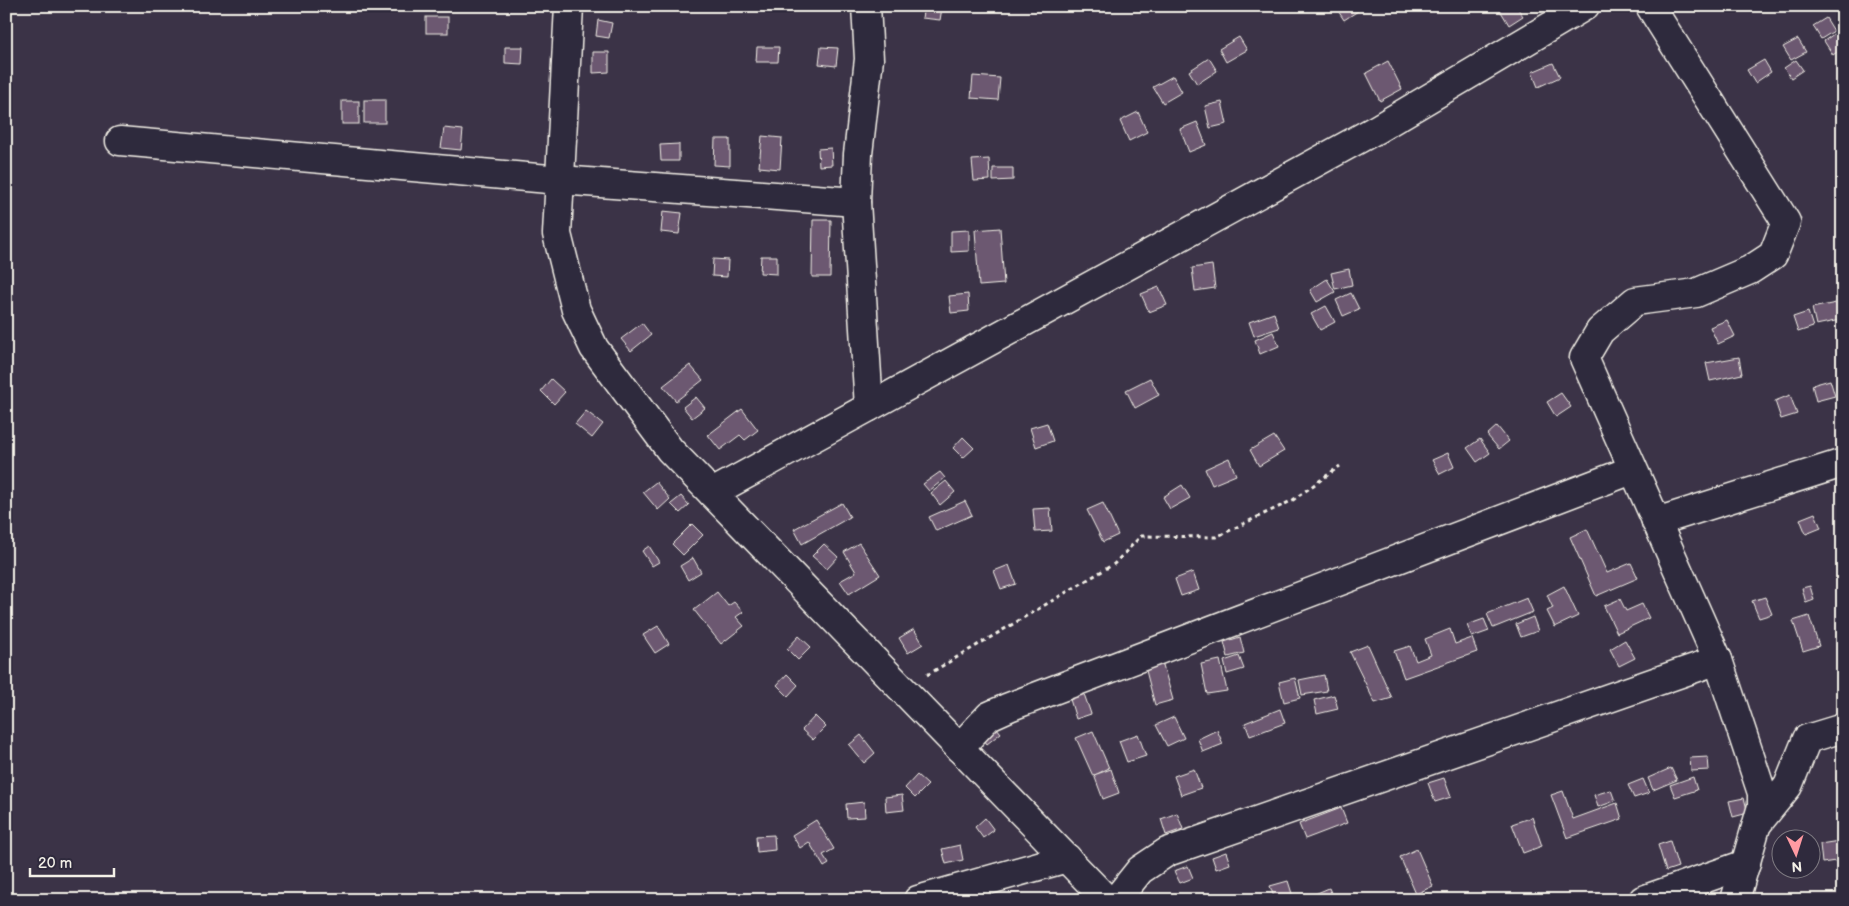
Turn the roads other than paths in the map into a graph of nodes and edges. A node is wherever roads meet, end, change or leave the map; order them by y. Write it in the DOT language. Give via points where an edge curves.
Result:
graph roads {
  1 [pos="569,6"];
  2 [pos="866,6"];
  3 [pos="1585,6"];
  4 [pos="1650,6"];
  5 [pos="120,141"];
  6 [pos="560,180"];
  7 [pos="856,202"];
  8 [pos="869,407"];
  9 [pos="1843,463"];
  10 [pos="1632,470"];
  11 [pos="712,493"];
  12 [pos="1656,522"];
  13 [pos="1718,660"];
  14 [pos="1843,728"];
  15 [pos="959,748"];
  16 [pos="1757,823"];
  17 [pos="1067,858"];
  18 [pos="1746,864"];
  19 [pos="918,900"];
  20 [pos="1107,900"];
  21 [pos="1116,900"];
  22 [pos="1643,900"];
  23 [pos="1735,900"];
  1 -- 6 [label="street"];
  2 -- 7 [label="street" via="869,59"];
  3 -- 8 [label="street" via="1377,129"];
  4 -- 10 [label="street" via="1786,222 1773,255 1750,270 1696,293 1635,301 1600,331 1584,358"];
  5 -- 6 [label="street"];
  6 -- 7 [label="street"];
  6 -- 11 [label="street" via="558,234 576,310 594,348 670,450"];
  7 -- 8 [label="street"];
  8 -- 11 [label="street"];
  9 -- 12 [label="street"];
  10 -- 12 [label="street"];
  10 -- 15 [label="street" via="1008,707 989,716"];
  11 -- 15 [label="street"];
  12 -- 13 [label="street"];
  13 -- 16 [label="street" via="1762,793"];
  13 -- 21 [label="street" via="1167,852 1140,870"];
  14 -- 16 [label="street" via="1807,739 1788,786"];
  15 -- 17 [label="street"];
  16 -- 18 [label="street"];
  17 -- 19 [label="street"];
  17 -- 20 [label="street"];
  18 -- 22 [label="street"];
  18 -- 23 [label="street"];
}
